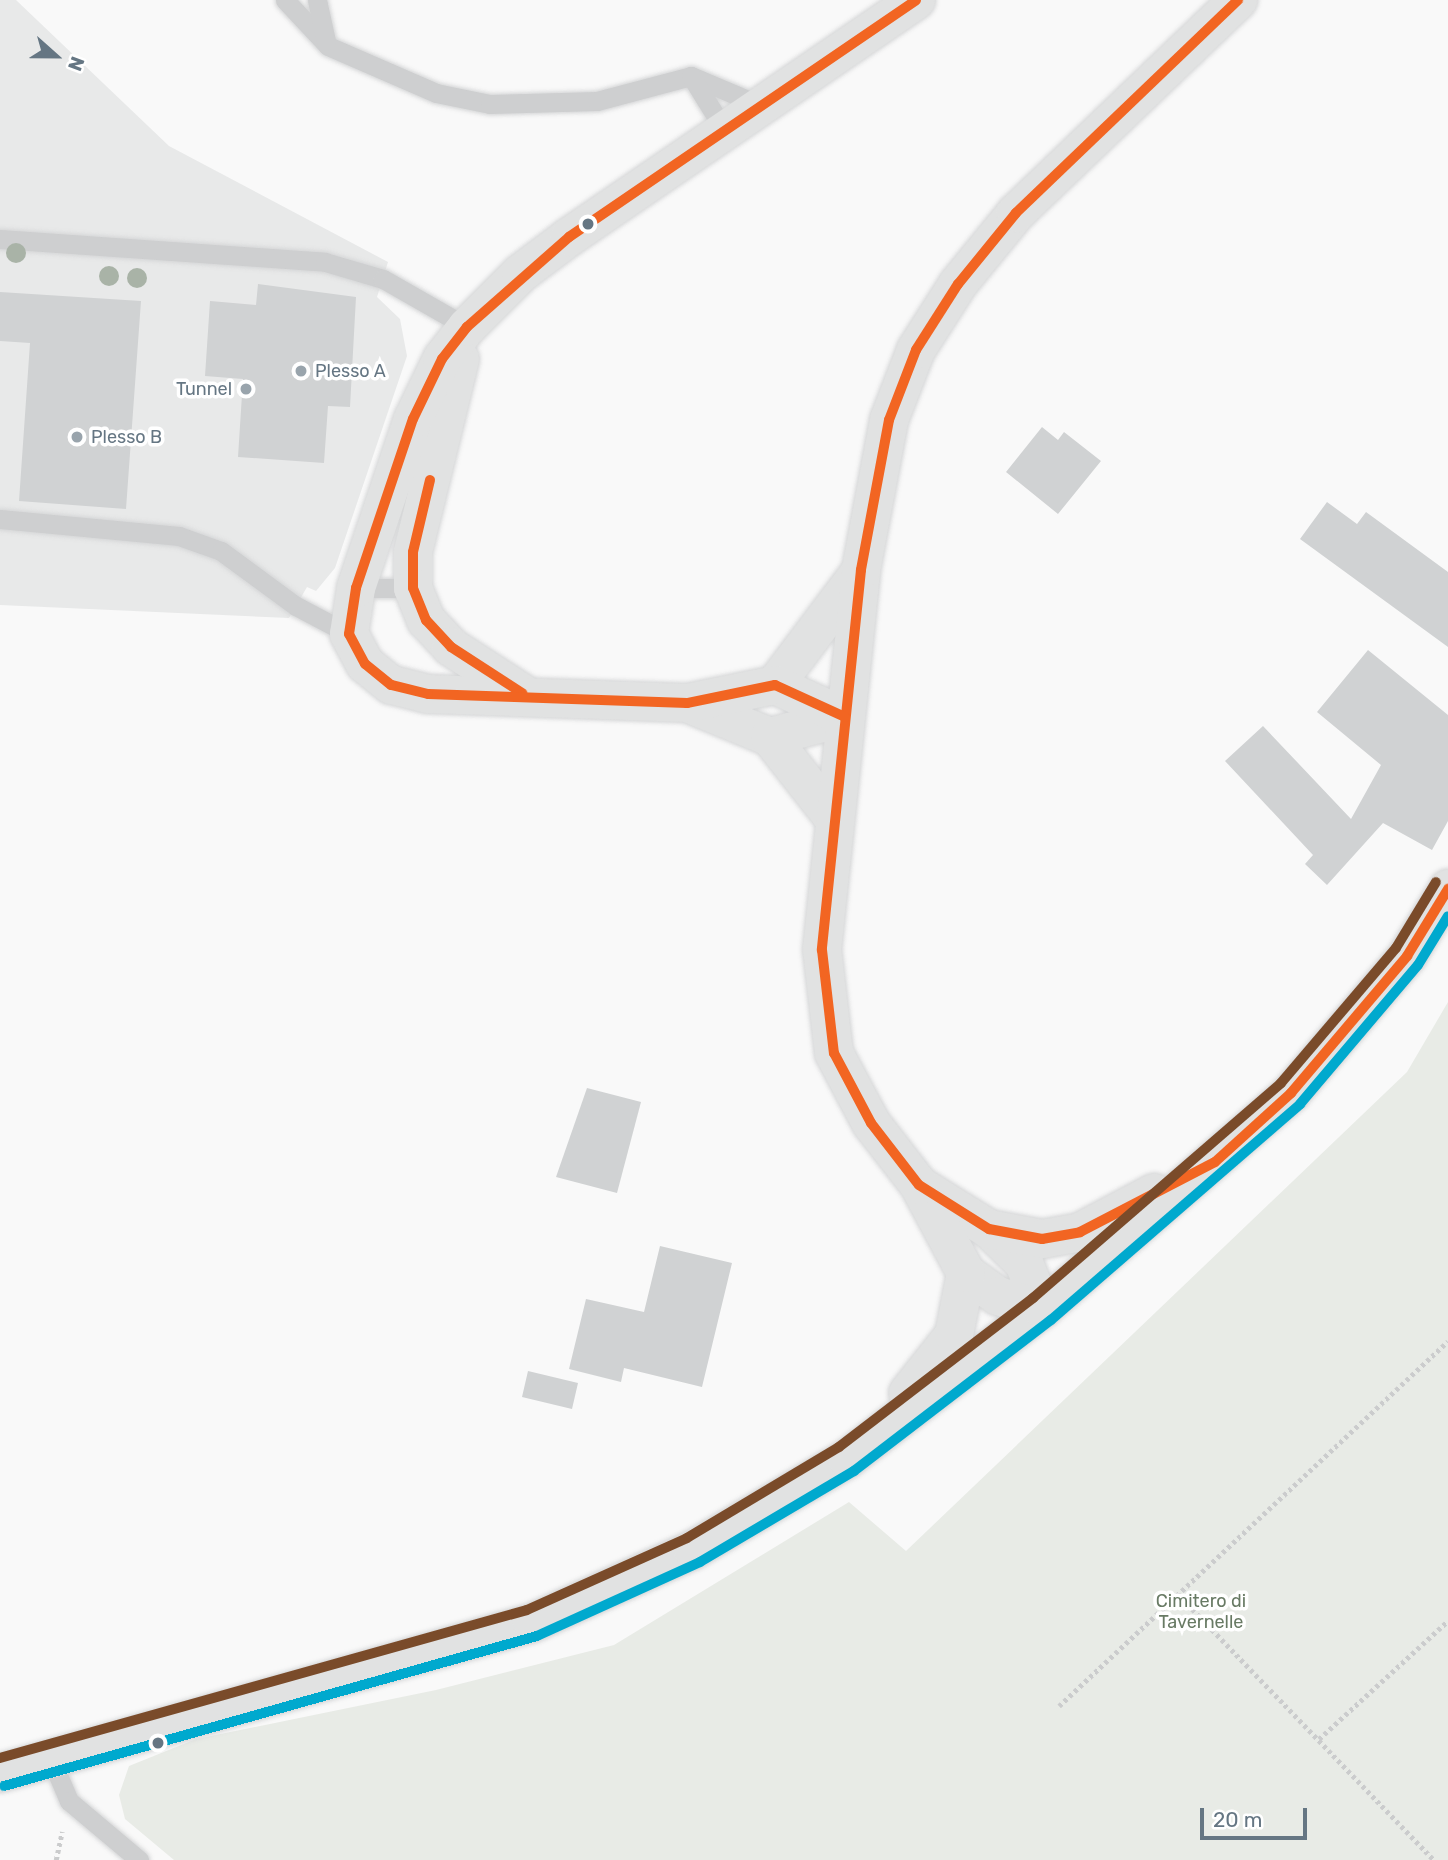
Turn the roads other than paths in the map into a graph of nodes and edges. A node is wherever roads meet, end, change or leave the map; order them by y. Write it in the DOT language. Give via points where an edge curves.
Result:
graph roads {
  1 [pos="285,0"];
  2 [pos="317,0"];
  3 [pos="916,0"];
  4 [pos="1238,0"];
  5 [pos="328,46"];
  6 [pos="691,76"];
  7 [pos="762,106"];
  8 [pos="725,131"];
  9 [pos="0,239"];
  10 [pos="467,327"];
  11 [pos="0,519"];
  12 [pos="861,570"];
  13 [pos="356,588"];
  14 [pos="413,588"];
  15 [pos="349,634"];
  16 [pos="775,685"];
  17 [pos="522,693"];
  18 [pos="687,703"];
  19 [pos="845,717"];
  20 [pos="770,737"];
  21 [pos="835,820"];
  22 [pos="1448,889"];
  23 [pos="1215,1161"];
  24 [pos="919,1185"];
  25 [pos="989,1229"];
  26 [pos="966,1273"];
  27 [pos="1042,1310"];
  28 [pos="847,1459"];
  29 [pos="51,1759"];
  30 [pos="0,1773"];
  31 [pos="139,1860"];
  1 -- 5 [label="lane"];
  2 -- 5 [label="lane"];
  3 -- 7 [label="street"];
  4 -- 12 [label="street" via="1016,213 958,284 916,350 888,420"];
  5 -- 6 [label="lane" via="388,77 490,104 597,102"];
  6 -- 7 [label="lane"];
  6 -- 8 [label="lane"];
  7 -- 8 [label="street"];
  8 -- 10 [label="street" via="521,273"];
  9 -- 10 [label="lane" via="325,262 383,279"];
  10 -- 13 [label="street" via="442,359 413,419"];
  10 -- 14 [label="street" via="413,552"];
  11 -- 15 [label="lane" via="179,536 221,551 296,606"];
  12 -- 16 [label="street"];
  12 -- 19 [label="street"];
  13 -- 14 [label="lane"];
  13 -- 15 [label="street"];
  14 -- 17 [label="street" via="426,620 451,647"];
  15 -- 17 [label="street" via="366,664 391,685 428,694"];
  16 -- 18 [label="street"];
  16 -- 19 [label="street"];
  17 -- 18 [label="street"];
  18 -- 20 [label="street"];
  19 -- 20 [label="street"];
  19 -- 21 [label="street"];
  20 -- 21 [label="street"];
  21 -- 24 [label="street" via="822,950 834,1054 871,1122"];
  22 -- 23 [label="street" via="1407,956 1332,1051"];
  23 -- 25 [label="street" via="1080,1232 1042,1239"];
  23 -- 27 [label="street"];
  24 -- 25 [label="street"];
  24 -- 26 [label="street"];
  25 -- 27 [label="street" via="1024,1263"];
  26 -- 27 [label="street" via="998,1296"];
  26 -- 28 [label="street" via="954,1335"];
  27 -- 28 [label="street"];
  28 -- 29 [label="street" via="693,1550 532,1623"];
  29 -- 30 [label="street"];
  29 -- 31 [label="lane" via="69,1801"];
}
